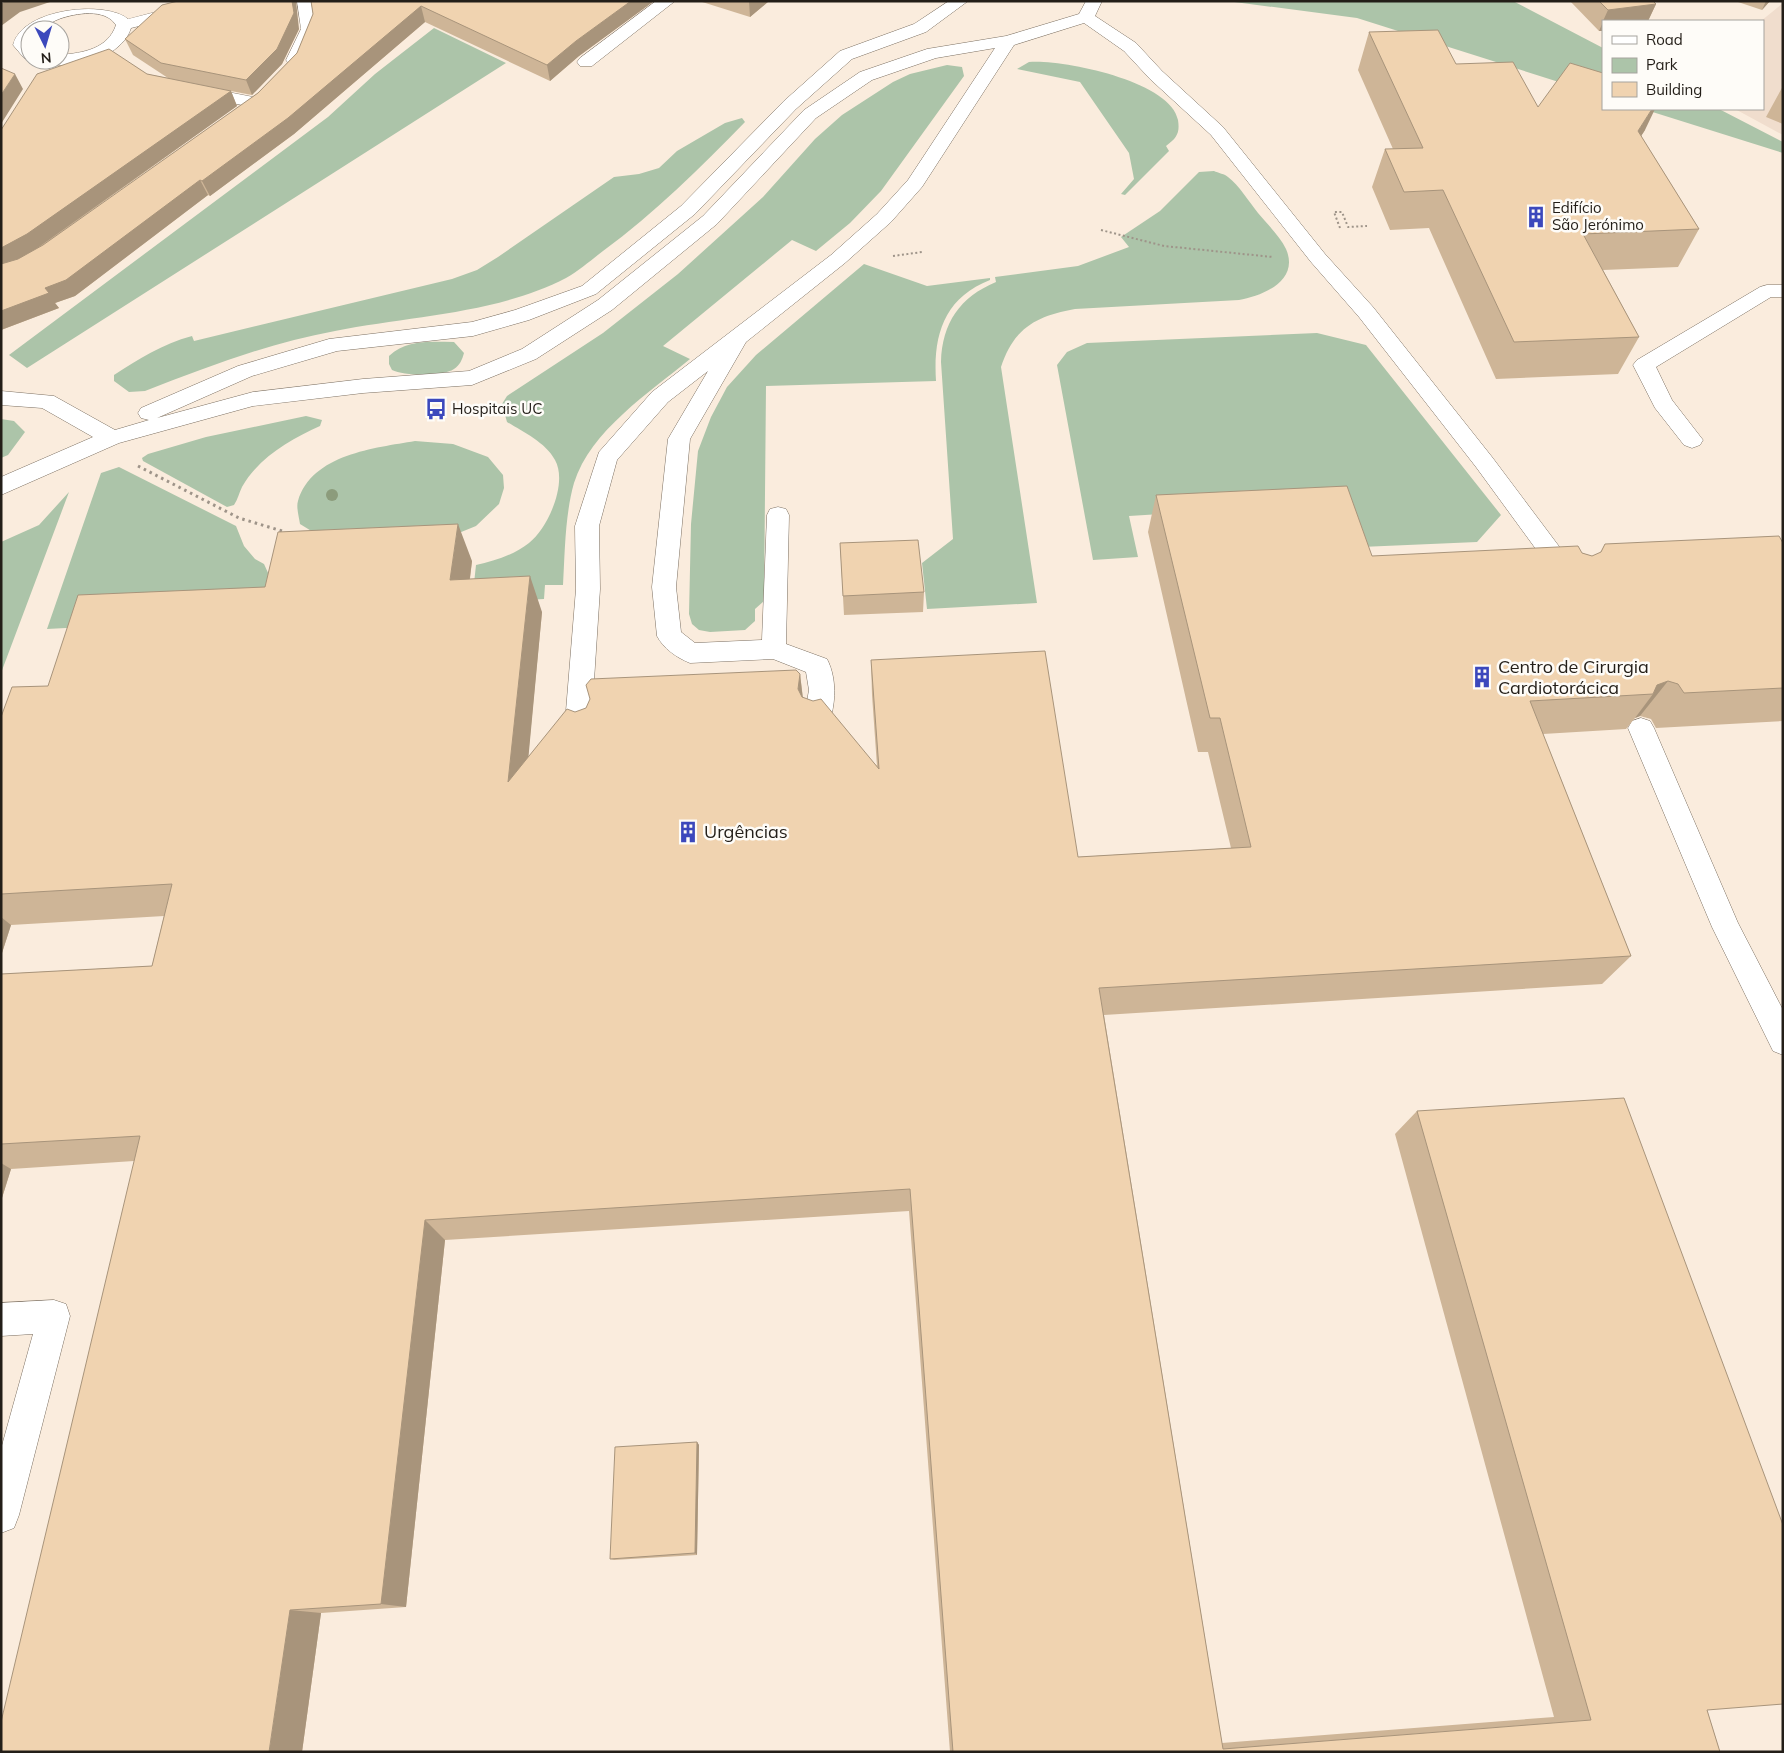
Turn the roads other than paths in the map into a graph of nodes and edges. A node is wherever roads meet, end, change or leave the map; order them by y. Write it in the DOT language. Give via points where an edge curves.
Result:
graph roads {
  1 [pos="219,1"];
  2 [pos="305,1"];
  3 [pos="667,1"];
  4 [pos="960,1"];
  5 [pos="1094,1"];
  6 [pos="100,5"];
  7 [pos="1086,17"];
  8 [pos="43,20"];
  9 [pos="124,25"];
  10 [pos="1008,41"];
  11 [pos="107,48"];
  12 [pos="122,59"];
  13 [pos="70,60"];
  14 [pos="586,62"];
  15 [pos="287,73"];
  16 [pos="180,88"];
  17 [pos="234,120"];
  18 [pos="1783,291"];
  19 [pos="738,338"];
  20 [pos="1,398"];
  21 [pos="112,438"];
  22 [pos="1692,440"];
  23 [pos="1,487"];
  24 [pos="778,515"];
  25 [pos="1568,582"];
  26 [pos="774,649"];
  27 [pos="816,724"];
  28 [pos="1641,728"];
  29 [pos="586,734"];
  30 [pos="1783,1041"];
  31 [pos="1,1320"];
  32 [pos="1,1515"];
  1 -- 9 [label="street"];
  2 -- 15 [label="street" via="309,29"];
  3 -- 14 [label="street"];
  4 -- 21 [label="street" via="920,28 846,55 790,105 688,210 589,290 522,315 473,328 336,344 245,371 136,419"];
  5 -- 7 [label="street"];
  6 -- 8 [label="street"];
  6 -- 9 [label="street" via="116,15"];
  7 -- 10 [label="street"];
  7 -- 25 [label="street" via="1130,47 1217,131 1484,462 1559,563"];
  9 -- 11 [label="street" via="123,33"];
  10 -- 19 [label="street" via="909,190 884,218"];
  10 -- 21 [label="street" via="933,53 866,76 810,114 710,220 605,306 529,354 472,378 253,399"];
  11 -- 12 [label="street"];
  11 -- 13 [label="street"];
  16 -- 17 [label="street" via="263,97"];
  18 -- 22 [label="street" via="1767,291 1644,365 1663,403"];
  19 -- 26 [label="street" via="678,440 664,586 669,636 690,653"];
  19 -- 29 [label="street" via="660,397 607,457 588,526 588,589 579,711"];
  20 -- 21 [label="street" via="46,401"];
  21 -- 23 [label="street"];
  24 -- 26 [label="street"];
  26 -- 27 [label="street" via="818,666 822,690"];
  28 -- 30 [label="street" via="1726,927"];
  31 -- 32 [label="street" via="54,1316"];
}
